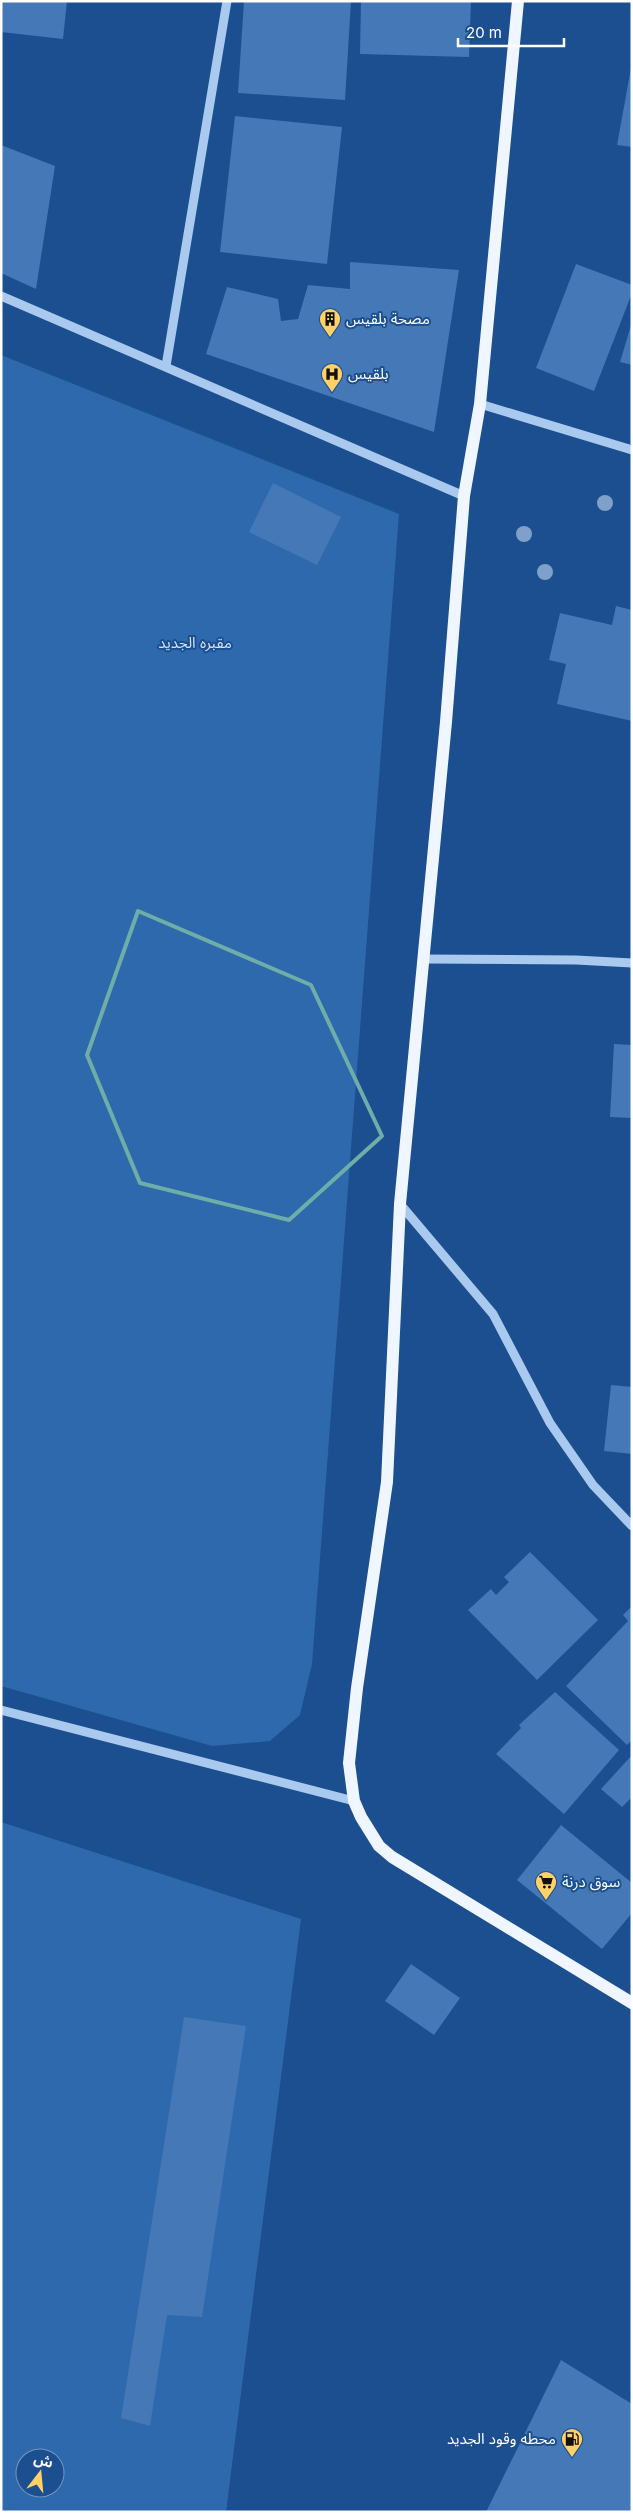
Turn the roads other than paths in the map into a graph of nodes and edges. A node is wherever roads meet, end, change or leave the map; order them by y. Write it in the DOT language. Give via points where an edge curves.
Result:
graph roads {
  1 [pos="227,1"];
  2 [pos="518,1"];
  3 [pos="1,296"];
  4 [pos="166,366"];
  5 [pos="480,404"];
  6 [pos="632,450"];
  7 [pos="464,496"];
  8 [pos="424,959"];
  9 [pos="632,963"];
  10 [pos="400,1204"];
  11 [pos="632,1526"];
  12 [pos="1,1710"];
  13 [pos="354,1800"];
  14 [pos="632,2003"];
  1 -- 4 [label="street"];
  2 -- 5 [label="main road"];
  3 -- 4 [label="street"];
  4 -- 7 [label="street"];
  5 -- 6 [label="street"];
  5 -- 7 [label="main road"];
  7 -- 8 [label="main road"];
  8 -- 9 [label="street"];
  8 -- 10 [label="main road"];
  10 -- 11 [label="street" via="493,1314 550,1423 593,1485"];
  10 -- 13 [label="main road" via="387,1482 349,1762"];
  12 -- 13 [label="street"];
  13 -- 14 [label="main road" via="369,1832 392,1857"];
}
